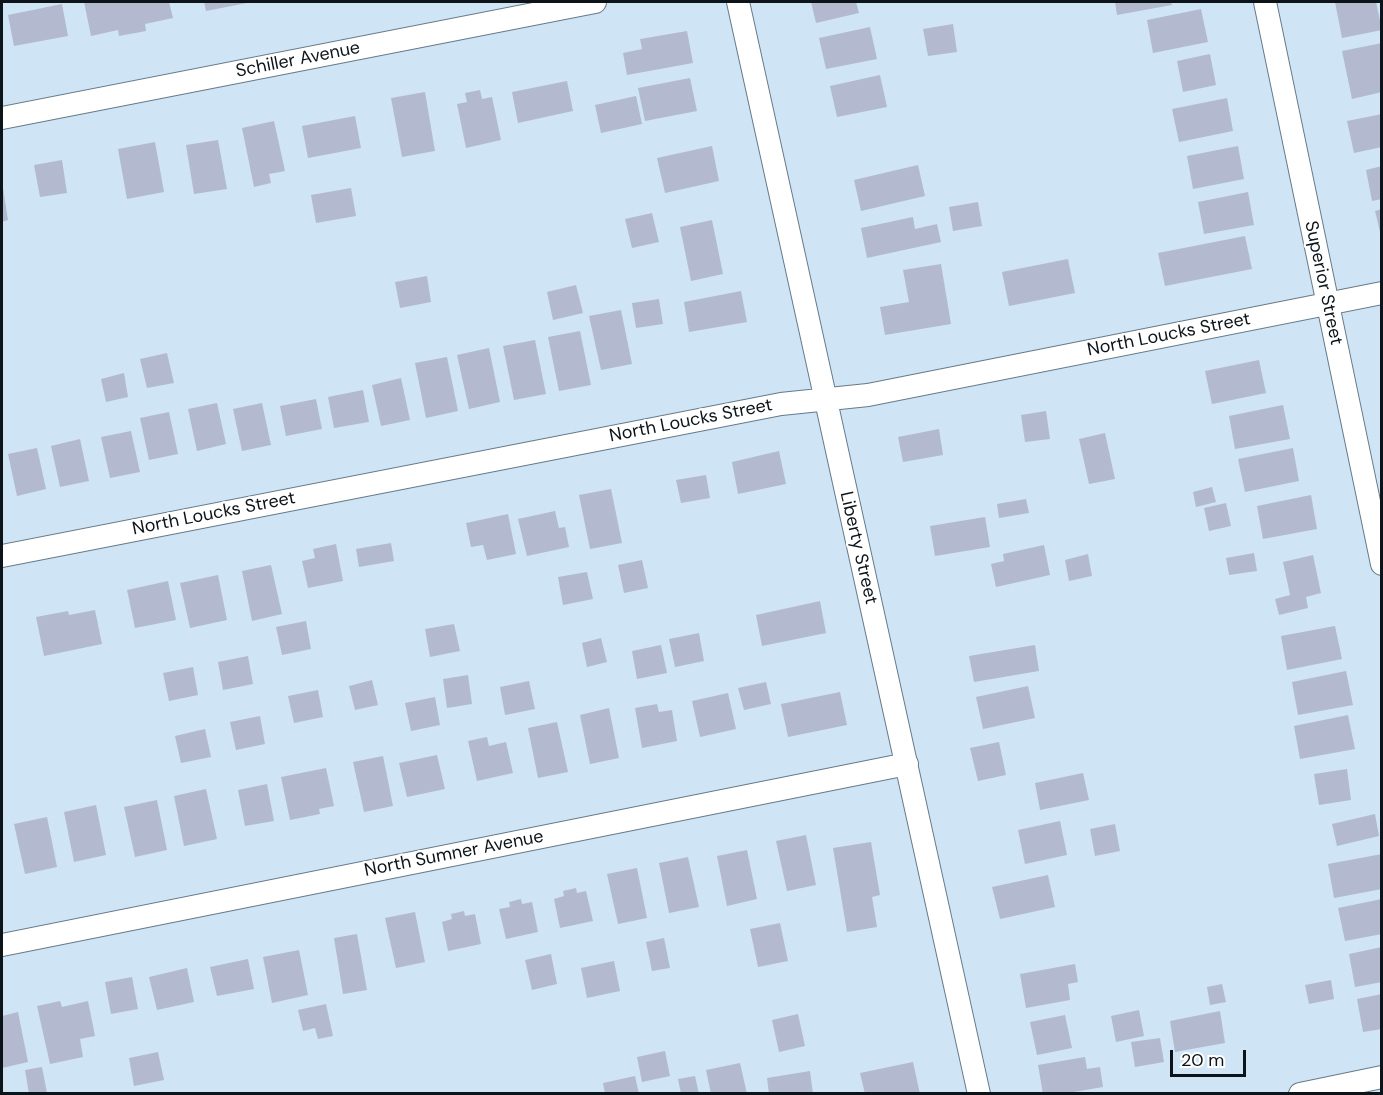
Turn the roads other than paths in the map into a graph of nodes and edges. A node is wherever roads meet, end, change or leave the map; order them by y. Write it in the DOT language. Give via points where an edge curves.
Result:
graph roads {
  1 [pos="595,2"];
  2 [pos="738,2"];
  3 [pos="1265,2"];
  4 [pos="2,118"];
  5 [pos="1382,293"];
  6 [pos="1328,304"];
  7 [pos="825,400"];
  8 [pos="2,556"];
  9 [pos="1382,564"];
  10 [pos="907,764"];
  11 [pos="2,945"];
  12 [pos="1382,1077"];
  13 [pos="979,1094"];
  14 [pos="1300,1094"];
  1 -- 4 [label="street, Schiller Avenue"];
  2 -- 7 [label="street, Liberty Street"];
  3 -- 6 [label="street, Superior Street"];
  5 -- 6 [label="street, North Loucks Street"];
  6 -- 7 [label="street, North Loucks Street" via="868,395"];
  6 -- 9 [label="street, Superior Street"];
  7 -- 8 [label="street, North Loucks Street" via="782,404"];
  7 -- 10 [label="street, Liberty Street"];
  10 -- 11 [label="street, North Sumner Avenue"];
  10 -- 13 [label="street, Liberty Street"];
  12 -- 14 [label="street"];
}
